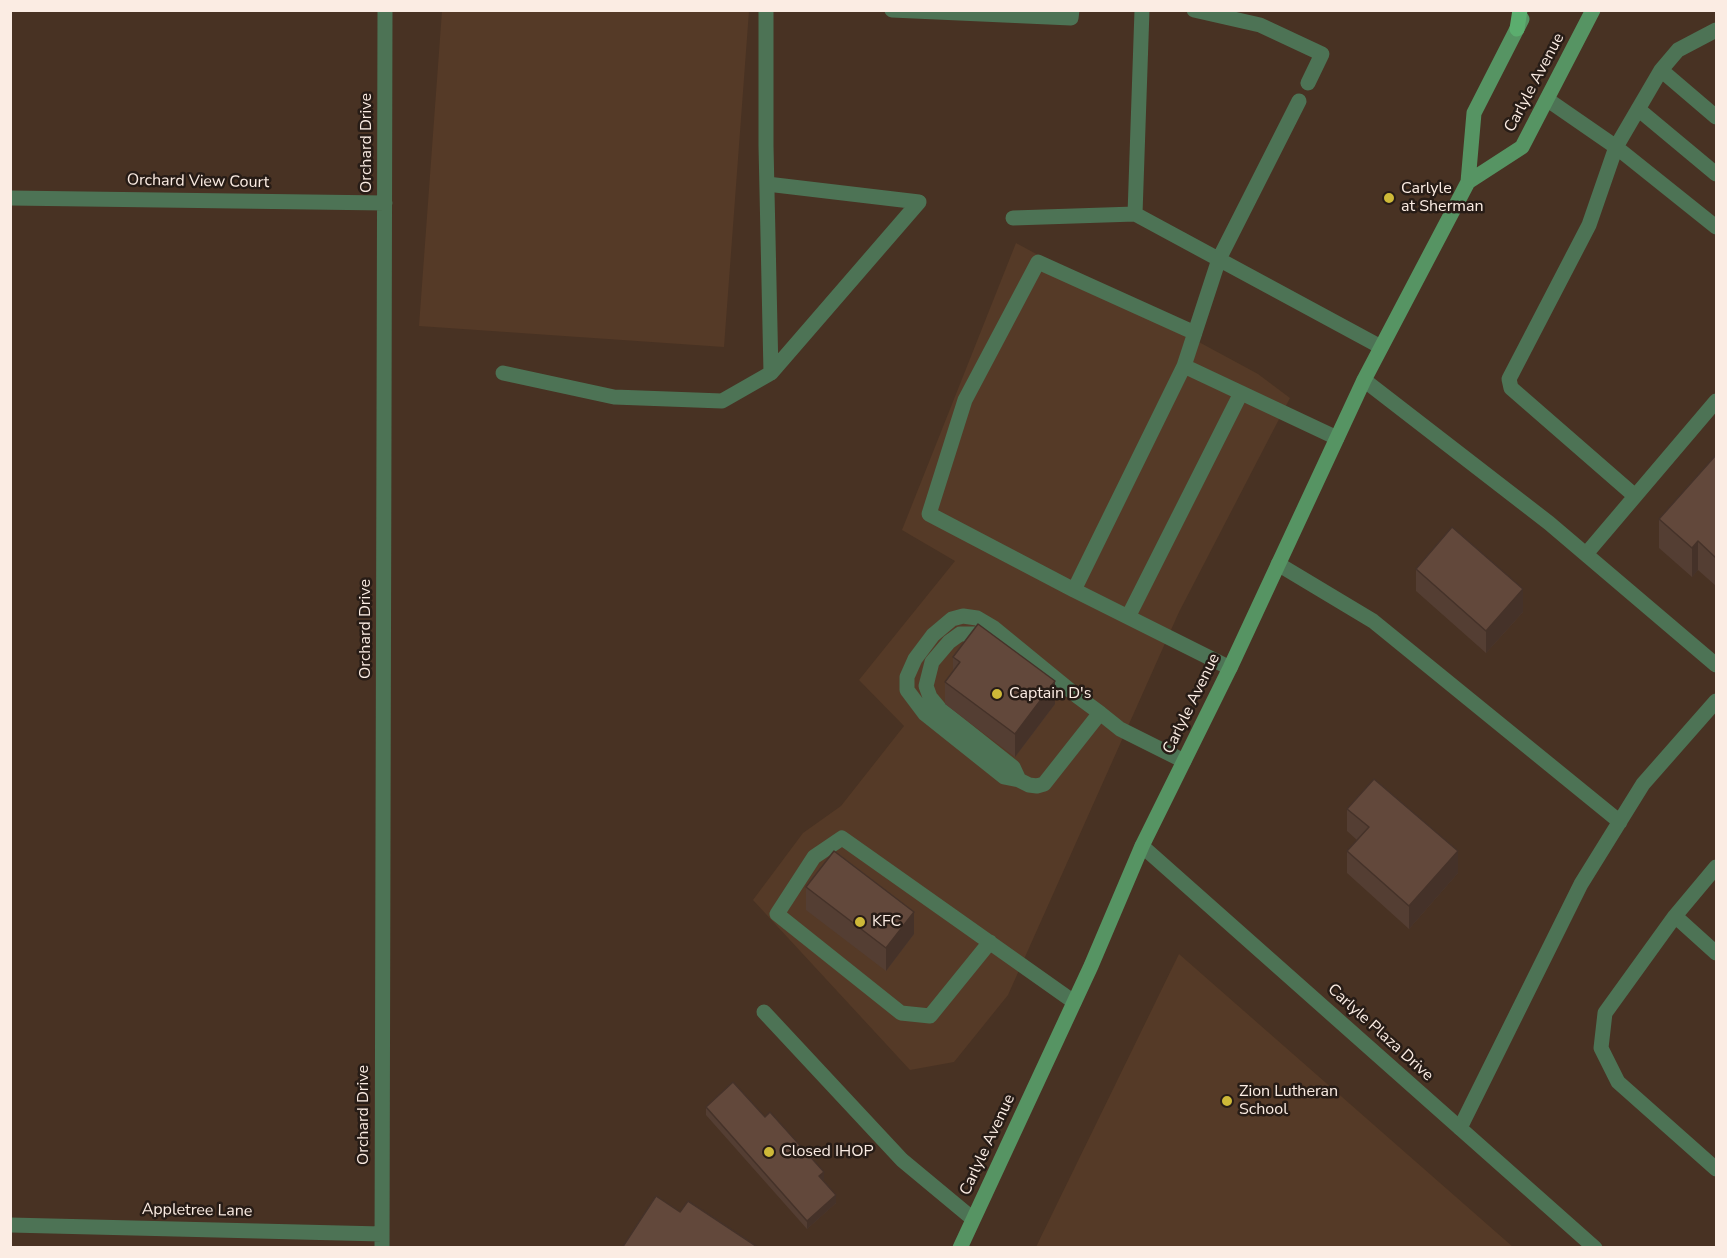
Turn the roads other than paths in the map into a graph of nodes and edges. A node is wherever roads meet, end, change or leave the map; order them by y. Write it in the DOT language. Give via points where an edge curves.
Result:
graph roads {
  1 [pos="386,10"];
  2 [pos="766,10"];
  3 [pos="892,10"];
  4 [pos="1072,10"];
  5 [pos="1142,10"];
  6 [pos="1194,10"];
  7 [pos="1520,10"];
  8 [pos="1527,10"];
  9 [pos="1593,10"];
  10 [pos="1263,18"];
  11 [pos="1517,29"];
  12 [pos="1716,30"];
  13 [pos="1661,70"];
  14 [pos="1308,83"];
  15 [pos="1548,100"];
  16 [pos="1299,101"];
  17 [pos="1638,109"];
  18 [pos="1716,117"];
  19 [pos="1616,147"];
  20 [pos="1716,174"];
  21 [pos="1468,182"];
  22 [pos="767,184"];
  23 [pos="10,198"];
  24 [pos="385,203"];
  25 [pos="1135,214"];
  26 [pos="1013,218"];
  27 [pos="1716,227"];
  28 [pos="1219,259"];
  29 [pos="1195,333"];
  30 [pos="1381,347"];
  31 [pos="1184,366"];
  32 [pos="503,373"];
  33 [pos="771,373"];
  34 [pos="1364,380"];
  35 [pos="1241,393"];
  36 [pos="1716,401"];
  37 [pos="1337,438"];
  38 [pos="1635,496"];
  39 [pos="1586,554"];
  40 [pos="1278,564"];
  41 [pos="1074,590"];
  42 [pos="1128,617"];
  43 [pos="1716,665"];
  44 [pos="1230,668"];
  45 [pos="1716,701"];
  46 [pos="1100,713"];
  47 [pos="1184,761"];
  48 [pos="1620,822"];
  49 [pos="1142,846"];
  50 [pos="1716,867"];
  51 [pos="1676,916"];
  52 [pos="990,942"];
  53 [pos="1716,953"];
  54 [pos="1074,1002"];
  55 [pos="764,1012"];
  56 [pos="1460,1128"];
  57 [pos="1716,1169"];
  58 [pos="973,1219"];
  59 [pos="10,1225"];
  60 [pos="382,1241"];
  61 [pos="960,1248"];
  62 [pos="1595,1248"];
  1 -- 24 [label="street, Orchard Drive"];
  2 -- 22 [label="street"];
  3 -- 4 [label="street" via="1071,18"];
  5 -- 25 [label="street"];
  6 -- 10 [label="street"];
  7 -- 11 [label="main road"];
  8 -- 11 [label="main road, Carlyle Avenue"];
  9 -- 15 [label="main road, Carlyle Avenue"];
  10 -- 14 [label="street" via="1322,54"];
  11 -- 21 [label="main road, Carlyle Avenue" via="1474,113"];
  12 -- 13 [label="street" via="1678,50"];
  13 -- 17 [label="street"];
  13 -- 18 [label="street"];
  15 -- 19 [label="street"];
  15 -- 21 [label="main road, Carlyle Avenue" via="1522,147"];
  16 -- 28 [label="street"];
  17 -- 19 [label="street"];
  17 -- 20 [label="street"];
  19 -- 27 [label="street"];
  19 -- 38 [label="street" via="1589,225 1509,379 1511,388"];
  21 -- 30 [label="main road, Carlyle Avenue"];
  22 -- 33 [label="street"];
  22 -- 33 [label="street" via="919,202"];
  23 -- 24 [label="street, Orchard View Court"];
  24 -- 60 [label="street, Orchard Drive"];
  25 -- 26 [label="street"];
  25 -- 28 [label="street"];
  28 -- 29 [label="street"];
  28 -- 30 [label="street"];
  29 -- 31 [label="street"];
  29 -- 41 [label="street" via="1038,262 965,400 929,514"];
  30 -- 34 [label="main road, Carlyle Avenue"];
  31 -- 35 [label="street"];
  31 -- 41 [label="street"];
  32 -- 33 [label="street" via="614,397 722,401"];
  34 -- 37 [label="main road, Carlyle Avenue"];
  34 -- 39 [label="street"];
  35 -- 37 [label="street"];
  35 -- 42 [label="street"];
  36 -- 38 [label="street"];
  37 -- 40 [label="main road, Carlyle Avenue"];
  38 -- 39 [label="street"];
  39 -- 43 [label="street"];
  40 -- 44 [label="main road, Carlyle Avenue"];
  40 -- 48 [label="street" via="1373,621"];
  41 -- 42 [label="street"];
  42 -- 44 [label="street"];
  44 -- 47 [label="main road, Carlyle Avenue"];
  45 -- 48 [label="street" via="1643,784"];
  46 -- 46 [label="street" via="977,618 952,619 933,635 907,677 907,690 925,714 1004,777 1029,785 1044,784"];
  46 -- 47 [label="street" via="1128,735"];
  47 -- 49 [label="main road, Carlyle Avenue"];
  48 -- 56 [label="street" via="1581,884"];
  49 -- 54 [label="main road, Carlyle Avenue"];
  49 -- 56 [label="street, Carlyle Plaza Drive"];
  50 -- 51 [label="street"];
  51 -- 53 [label="street"];
  51 -- 57 [label="street" via="1605,1013 1601,1048 1618,1082"];
  52 -- 52 [label="street" via="842,838 814,857 777,914 901,1013 930,1016"];
  52 -- 54 [label="street"];
  54 -- 58 [label="main road, Carlyle Avenue"];
  55 -- 58 [label="street" via="902,1160"];
  56 -- 62 [label="street, Carlyle Plaza Drive"];
  58 -- 61 [label="main road, Carlyle Avenue"];
  59 -- 60 [label="street, Appletree Lane"];
}
